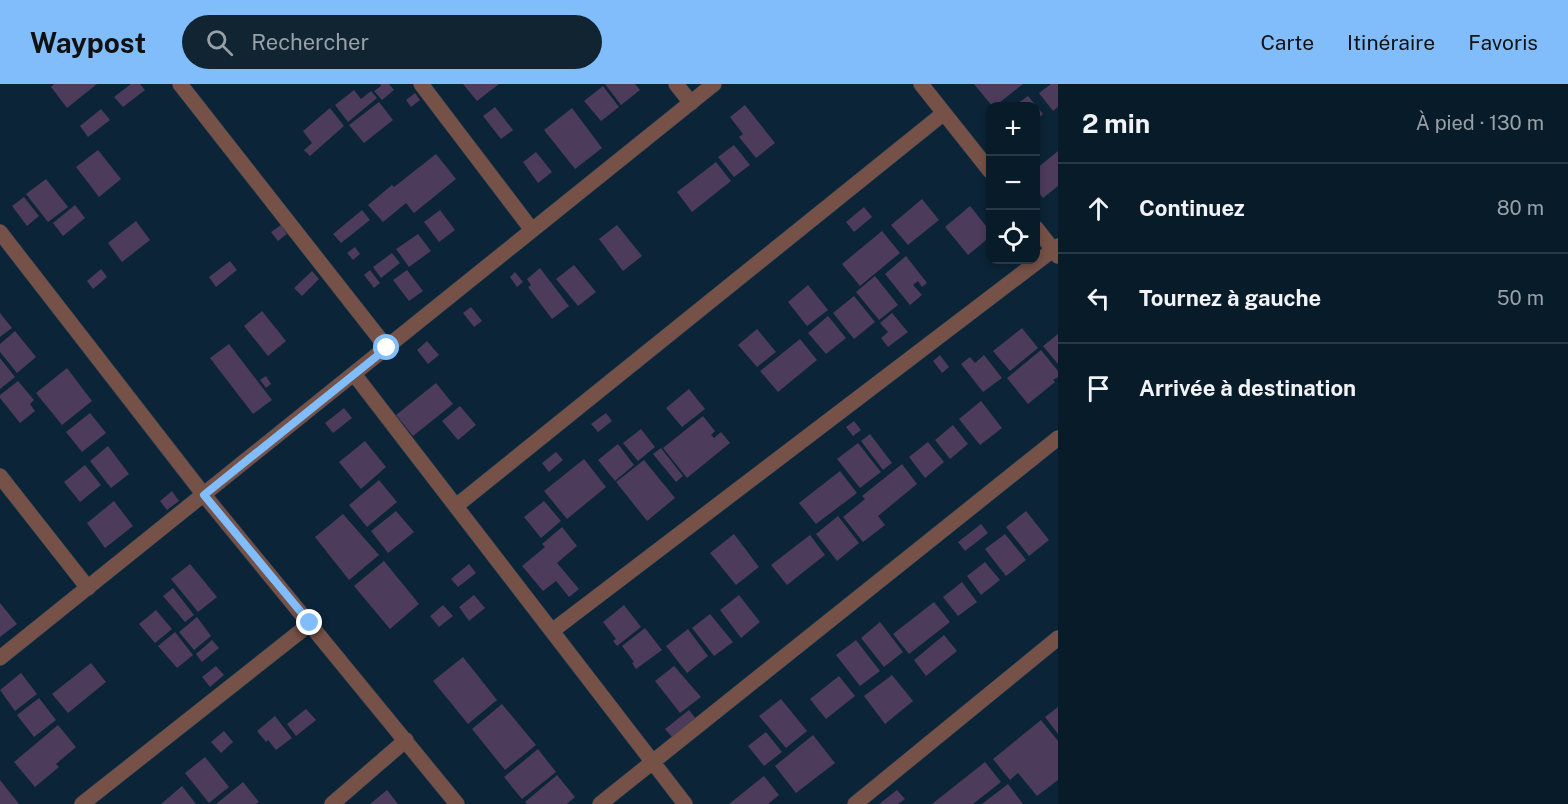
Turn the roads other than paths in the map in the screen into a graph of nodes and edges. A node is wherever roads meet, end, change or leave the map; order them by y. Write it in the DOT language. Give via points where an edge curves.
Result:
graph roads {
  1 [pos="180,84"];
  2 [pos="421,84"];
  3 [pos="676,84"];
  4 [pos="714,84"];
  5 [pos="921,84"];
  6 [pos="691,103"];
  7 [pos="944,113"];
  8 [pos="986,166"];
  9 [pos="532,230"];
  10 [pos="0,232"];
  11 [pos="1040,233"];
  12 [pos="1056,251"];
  13 [pos="387,348"];
  14 [pos="354,375"];
  15 [pos="1058,438"];
  16 [pos="0,476"];
  17 [pos="204,495"];
  18 [pos="456,506"];
  19 [pos="88,588"];
  20 [pos="310,623"];
  21 [pos="552,631"];
  22 [pos="1058,638"];
  23 [pos="0,658"];
  24 [pos="406,740"];
  25 [pos="653,762"];
  26 [pos="82,804"];
  27 [pos="332,804"];
  28 [pos="457,804"];
  29 [pos="600,804"];
  30 [pos="685,804"];
  31 [pos="855,804"];
  1 -- 13 [label="street"];
  2 -- 9 [label="street"];
  3 -- 6 [label="street"];
  4 -- 6 [label="street"];
  5 -- 7 [label="street"];
  6 -- 9 [label="street"];
  7 -- 8 [label="street"];
  7 -- 18 [label="street"];
  9 -- 13 [label="street"];
  10 -- 17 [label="street"];
  11 -- 12 [label="street"];
  12 -- 21 [label="street"];
  13 -- 14 [label="street"];
  14 -- 17 [label="street"];
  14 -- 18 [label="street"];
  15 -- 25 [label="street"];
  16 -- 19 [label="street"];
  17 -- 19 [label="street"];
  17 -- 20 [label="street"];
  18 -- 21 [label="street"];
  19 -- 23 [label="street"];
  20 -- 24 [label="street"];
  20 -- 26 [label="street"];
  21 -- 25 [label="street"];
  22 -- 31 [label="street"];
  24 -- 27 [label="street"];
  24 -- 28 [label="street"];
  25 -- 29 [label="street"];
  25 -- 30 [label="street"];
}
